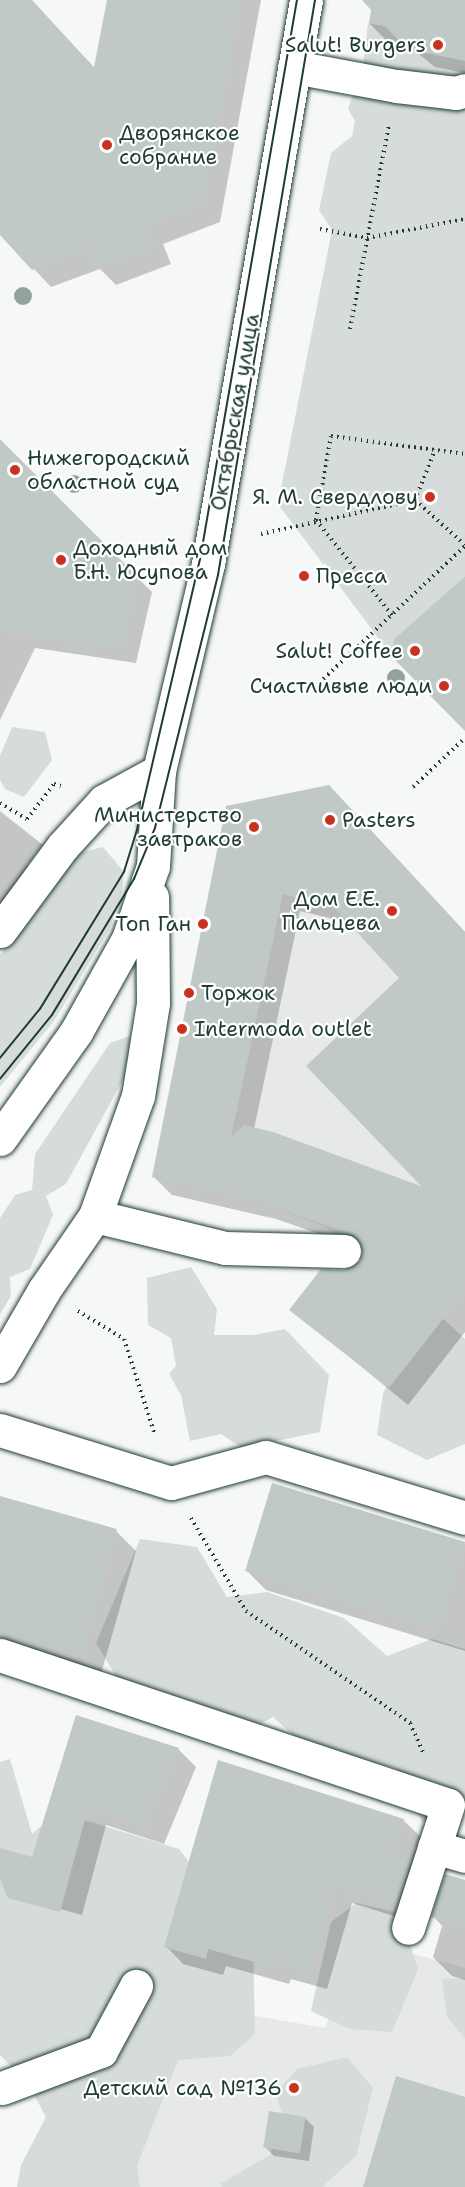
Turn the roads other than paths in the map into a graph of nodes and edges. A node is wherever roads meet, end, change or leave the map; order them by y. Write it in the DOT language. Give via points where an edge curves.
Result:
graph roads {
  1 [pos="306,0"];
  2 [pos="294,67"];
  3 [pos="465,90"];
  4 [pos="159,771"];
  5 [pos="153,866"];
  6 [pos="0,931"];
  7 [pos="0,1139"];
  8 [pos="95,1216"];
  9 [pos="344,1251"];
  10 [pos="0,1366"];
  11 [pos="0,1430"];
  12 [pos="465,1518"];
  13 [pos="0,1655"];
  14 [pos="434,1846"];
  15 [pos="465,1856"];
  16 [pos="408,1928"];
  17 [pos="136,1986"];
  18 [pos="2,2088"];
  1 -- 2 [label="street, Октябрьская улица"];
  2 -- 3 [label="street" via="397,86 456,93"];
  2 -- 4 [label="street, Октябрьская улица" via="208,564"];
  4 -- 5 [label="street, Октябрьская улица"];
  4 -- 6 [label="street" via="104,801 63,846"];
  5 -- 7 [label="street, Октябрьская улица" via="128,939 76,1032"];
  5 -- 8 [label="street" via="153,1004 140,1084"];
  8 -- 9 [label="street" via="225,1248"];
  8 -- 10 [label="street" via="44,1290"];
  11 -- 12 [label="street" via="171,1483 266,1457"];
  13 -- 14 [label="street" via="448,1805"];
  14 -- 15 [label="street"];
  14 -- 16 [label="street"];
  17 -- 18 [label="street" via="101,2051"];
}
